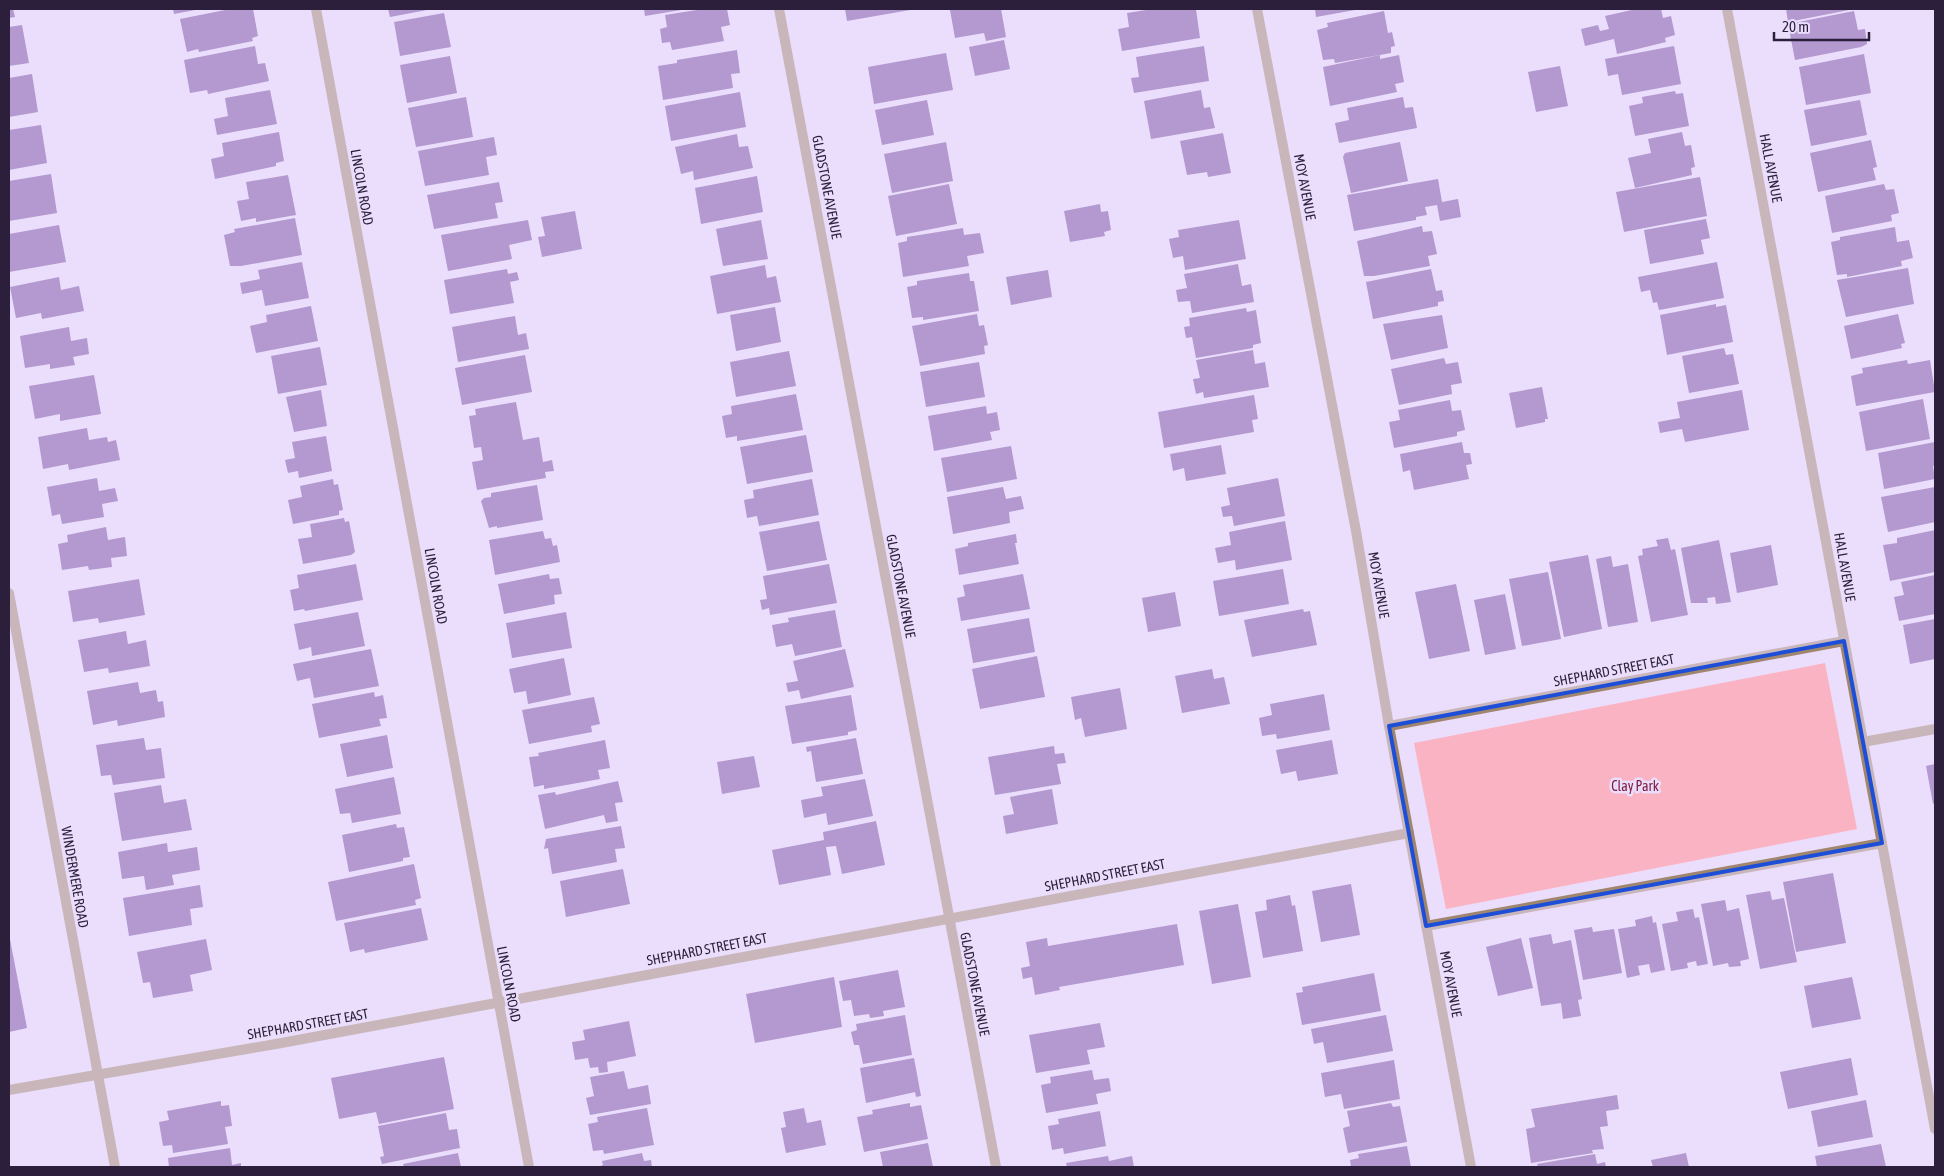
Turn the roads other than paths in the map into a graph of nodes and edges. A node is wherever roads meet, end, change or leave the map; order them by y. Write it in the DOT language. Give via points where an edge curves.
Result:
graph roads {
  1 [pos="316,9"];
  2 [pos="779,9"];
  3 [pos="1257,9"];
  4 [pos="1727,9"];
  5 [pos="9,593"];
  6 [pos="1844,641"];
  7 [pos="1389,726"];
  8 [pos="1935,729"];
  9 [pos="1863,742"];
  10 [pos="1409,833"];
  11 [pos="1882,843"];
  12 [pos="949,918"];
  13 [pos="1426,926"];
  14 [pos="499,1002"];
  15 [pos="98,1074"];
  16 [pos="9,1090"];
  17 [pos="1935,1130"];
  18 [pos="115,1167"];
  19 [pos="529,1167"];
  20 [pos="996,1167"];
  21 [pos="1471,1167"];
  1 -- 14 [label="street, LINCOLN ROAD"];
  2 -- 12 [label="street, GLADSTONE AVENUE"];
  3 -- 7 [label="street, MOY AVENUE" via="1354,522"];
  4 -- 6 [label="street, HALL AVENUE"];
  5 -- 15 [label="street, WINDERMERE ROAD"];
  6 -- 7 [label="street, SHEPHARD STREET EAST"];
  6 -- 9 [label="street, HALL AVENUE"];
  7 -- 10 [label="street, MOY AVENUE"];
  8 -- 9 [label="street"];
  9 -- 11 [label="street, HALL AVENUE"];
  10 -- 12 [label="street, SHEPHARD STREET EAST"];
  10 -- 13 [label="street, MOY AVENUE"];
  11 -- 13 [label="street"];
  11 -- 17 [label="street, HALL AVENUE"];
  12 -- 14 [label="street, SHEPHARD STREET EAST"];
  12 -- 20 [label="street, GLADSTONE AVENUE"];
  13 -- 21 [label="street, MOY AVENUE"];
  14 -- 15 [label="street, SHEPHARD STREET EAST"];
  14 -- 19 [label="street, LINCOLN ROAD"];
  15 -- 16 [label="street, SHEPHARD STREET EAST"];
  15 -- 18 [label="street, WINDERMERE ROAD"];
}
